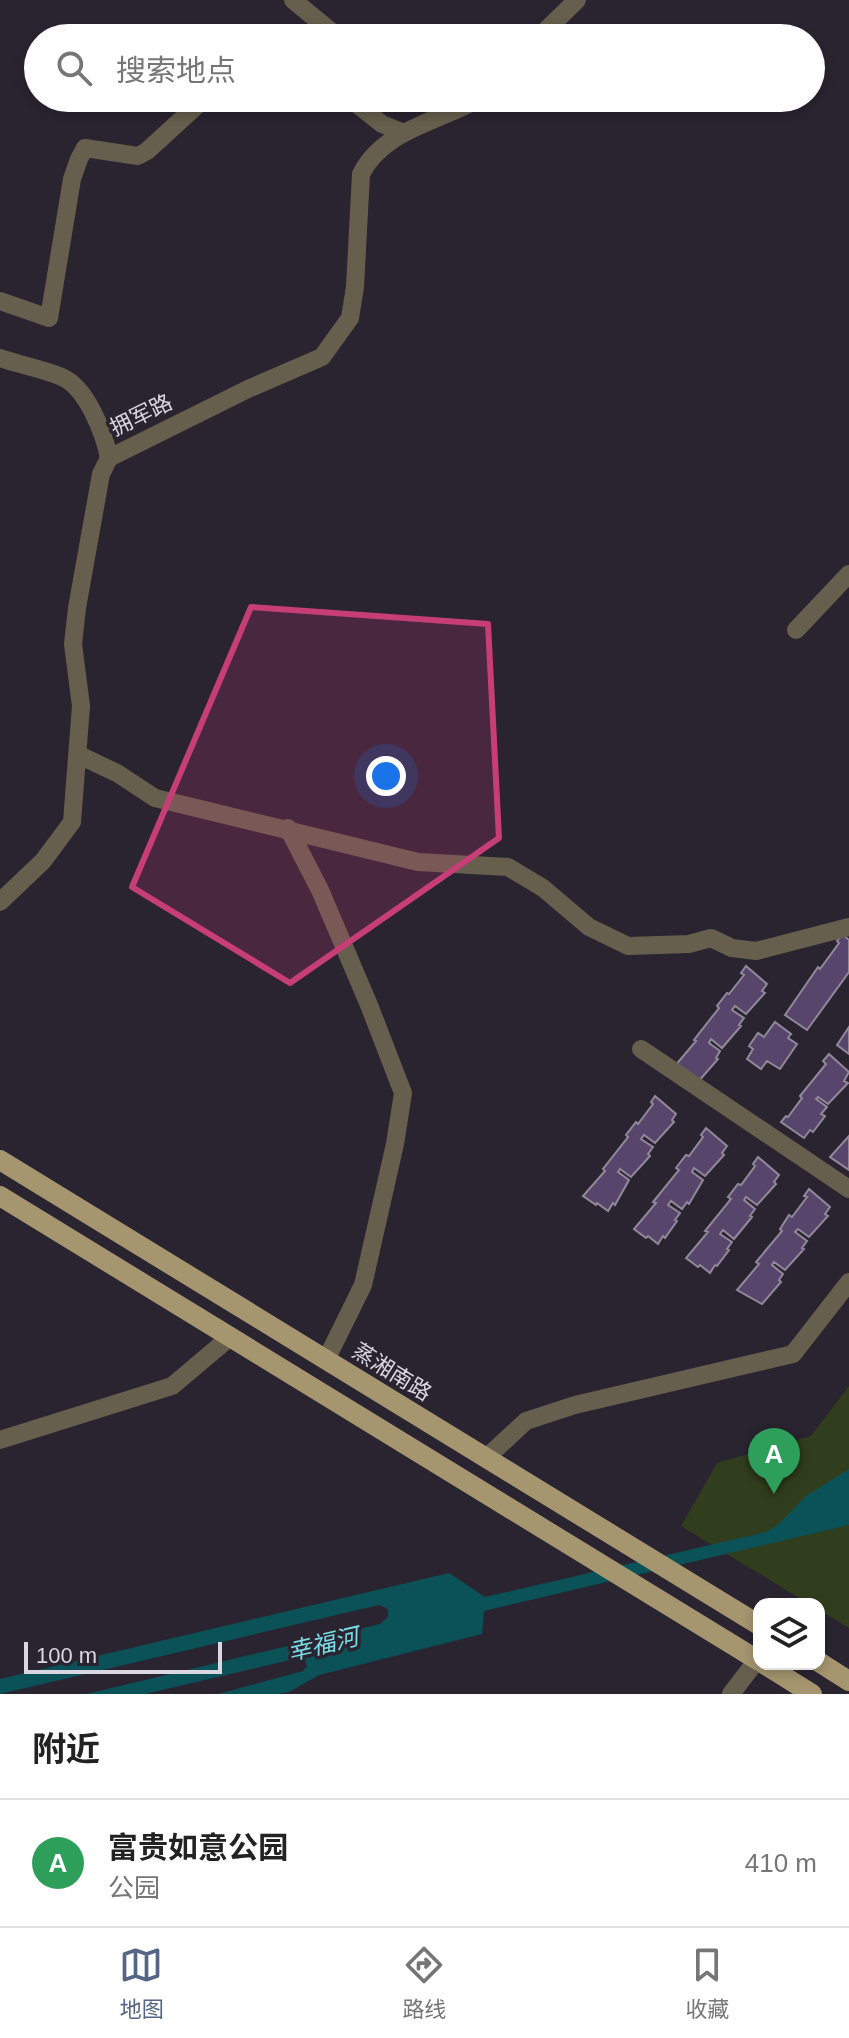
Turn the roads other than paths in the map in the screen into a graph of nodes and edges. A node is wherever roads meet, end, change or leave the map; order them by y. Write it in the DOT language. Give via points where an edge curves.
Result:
graph roads {
  1 [pos="293,0"];
  2 [pos="577,0"];
  3 [pos="590,0"];
  4 [pos="322,24"];
  5 [pos="552,24"];
  6 [pos="566,24"];
  7 [pos="190,112"];
  8 [pos="367,112"];
  9 [pos="454,112"];
  10 [pos="404,133"];
  11 [pos="0,301"];
  12 [pos="0,358"];
  13 [pos="109,458"];
  14 [pos="849,574"];
  15 [pos="796,630"];
  16 [pos="79,755"];
  17 [pos="288,828"];
  18 [pos="0,902"];
  19 [pos="849,927"];
  20 [pos="641,1049"];
  21 [pos="0,1160"];
  22 [pos="849,1189"];
  23 [pos="0,1196"];
  24 [pos="849,1282"];
  25 [pos="230,1337"];
  26 [pos="326,1360"];
  27 [pos="0,1440"];
  28 [pos="486,1458"];
  29 [pos="753,1621"];
  30 [pos="753,1658"];
  31 [pos="825,1666"];
  32 [pos="753,1670"];
  33 [pos="773,1670"];
  34 [pos="849,1681"];
  35 [pos="731,1694"];
  36 [pos="812,1694"];
  1 -- 4 [label="street"];
  2 -- 5 [label="street"];
  3 -- 6 [label="street"];
  7 -- 11 [label="street" via="138,156 85,148 72,179 49,318"];
  8 -- 10 [label="street"];
  9 -- 10 [label="street, 拥军路"];
  10 -- 13 [label="street, 拥军路" via="381,147 361,174 350,318 322,357"];
  12 -- 13 [label="street" via="75,385 93,413"];
  13 -- 16 [label="street, 拥军路" via="101,474 73,644 81,706"];
  14 -- 15 [label="street"];
  16 -- 17 [label="street" via="155,798"];
  16 -- 18 [label="street, 拥军路" via="72,822 43,861"];
  17 -- 19 [label="street" via="418,862 508,867 589,927 628,946 711,938 756,951"];
  17 -- 26 [label="street" via="320,890 403,1093 363,1285"];
  20 -- 22 [label="street"];
  21 -- 26 [label="main road, 蒸湘南路"];
  23 -- 25 [label="main road"];
  24 -- 28 [label="street" via="793,1354 526,1421"];
  25 -- 27 [label="street" via="172,1386"];
  25 -- 30 [label="main road"];
  26 -- 28 [label="main road, 蒸湘南路"];
  28 -- 29 [label="main road, 蒸湘南路"];
  31 -- 34 [label="main road"];
  32 -- 35 [label="street"];
  33 -- 36 [label="main road"];
}
